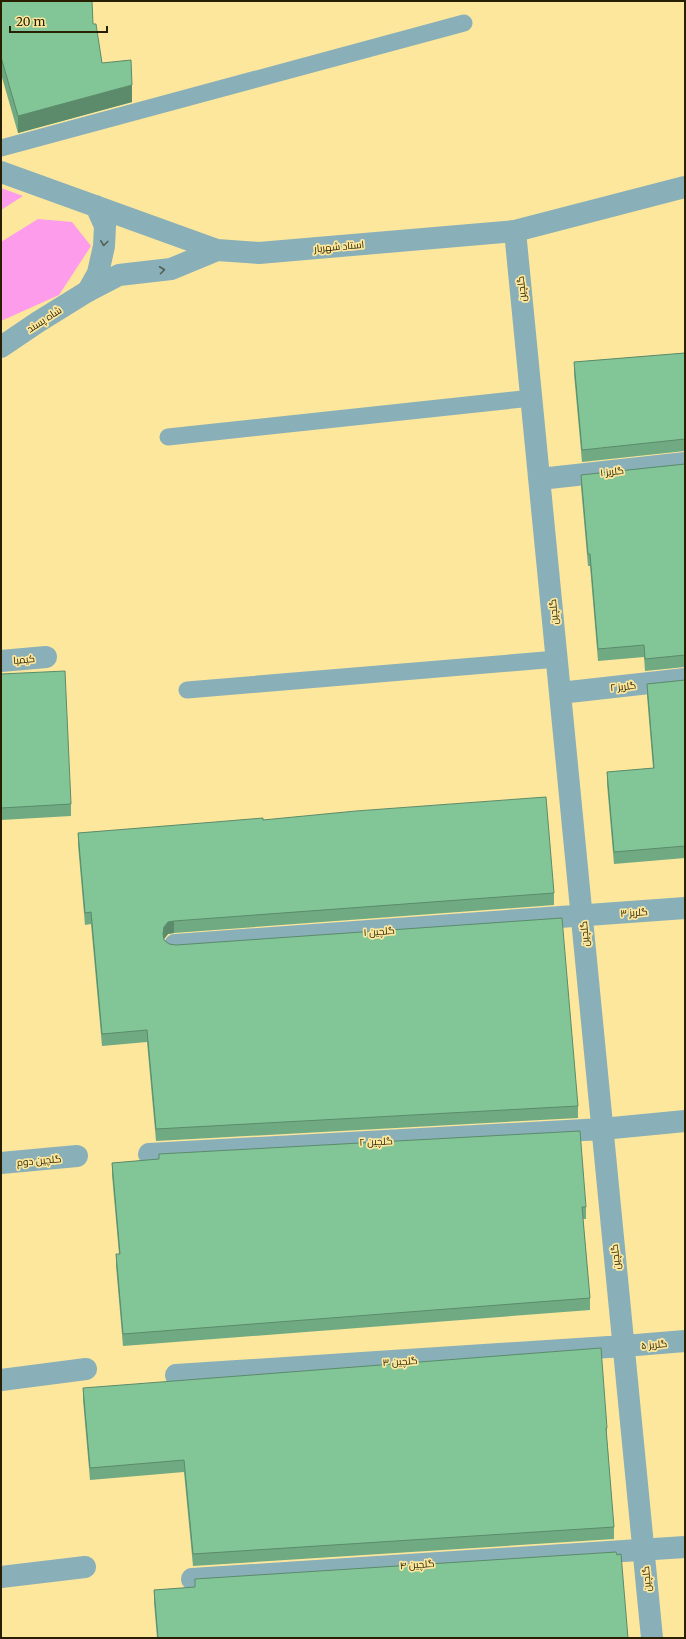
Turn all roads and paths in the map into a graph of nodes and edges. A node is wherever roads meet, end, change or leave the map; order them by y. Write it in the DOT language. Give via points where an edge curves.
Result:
graph roads {
  1 [pos="464,23"];
  2 [pos="1,148"];
  3 [pos="1,172"];
  4 [pos="685,187"];
  5 [pos="96,206"];
  6 [pos="516,231"];
  7 [pos="217,250"];
  8 [pos="88,291"];
  9 [pos="1,347"];
  10 [pos="532,398"];
  11 [pos="168,437"];
  12 [pos="685,463"];
  13 [pos="540,478"];
  14 [pos="46,657"];
  15 [pos="557,659"];
  16 [pos="1,661"];
  17 [pos="685,679"];
  18 [pos="187,690"];
  19 [pos="560,693"];
  20 [pos="685,908"];
  21 [pos="582,916"];
  22 [pos="175,945"];
  23 [pos="685,1121"];
  24 [pos="602,1129"];
  25 [pos="149,1154"];
  26 [pos="77,1156"];
  27 [pos="1,1163"];
  28 [pos="685,1341"];
  29 [pos="624,1346"];
  30 [pos="86,1369"];
  31 [pos="176,1375"];
  32 [pos="1,1380"];
  33 [pos="685,1547"];
  34 [pos="643,1548"];
  35 [pos="85,1567"];
  36 [pos="1,1577"];
  37 [pos="192,1579"];
  38 [pos="652,1638"];
  1 -- 2 [label="lane"];
  3 -- 5 [label="street, استاد شهریار"];
  4 -- 6 [label="street, استاد شهریار"];
  5 -- 7 [label="street, استاد شهریار"];
  5 -- 8 [label="street, one-way" via="106,226 98,273"];
  6 -- 7 [label="street, استاد شهریار" via="259,253"];
  6 -- 10 [label="street, گلچین"];
  8 -- 7 [label="street, شاه پسند, one-way" via="119,275 171,269"];
  8 -- 9 [label="street, شاه پسند"];
  10 -- 11 [label="lane"];
  10 -- 13 [label="street, گلچین"];
  12 -- 13 [label="street, گلریز ۱"];
  13 -- 15 [label="street, گلچین"];
  14 -- 16 [label="street, کیمیا"];
  15 -- 18 [label="lane"];
  15 -- 19 [label="street, گلچین"];
  17 -- 19 [label="street, گلریز ۲"];
  19 -- 21 [label="street, گلچین"];
  20 -- 21 [label="street, گلریز ۳"];
  21 -- 22 [label="street, گلچین ۱"];
  21 -- 24 [label="street, گلچین"];
  23 -- 24 [label="street, گلچین ۲"];
  24 -- 25 [label="street, گلچین ۲"];
  24 -- 29 [label="street, گلچین"];
  26 -- 27 [label="street, گلچین دوم"];
  28 -- 29 [label="street, گلریز ۵"];
  29 -- 31 [label="street, گلچین ۳"];
  29 -- 34 [label="street, گلچین"];
  30 -- 32 [label="street"];
  33 -- 34 [label="street, گلچین ۴"];
  34 -- 37 [label="street, گلچین ۴"];
  34 -- 38 [label="street, گلچین"];
  35 -- 36 [label="street"];
}
